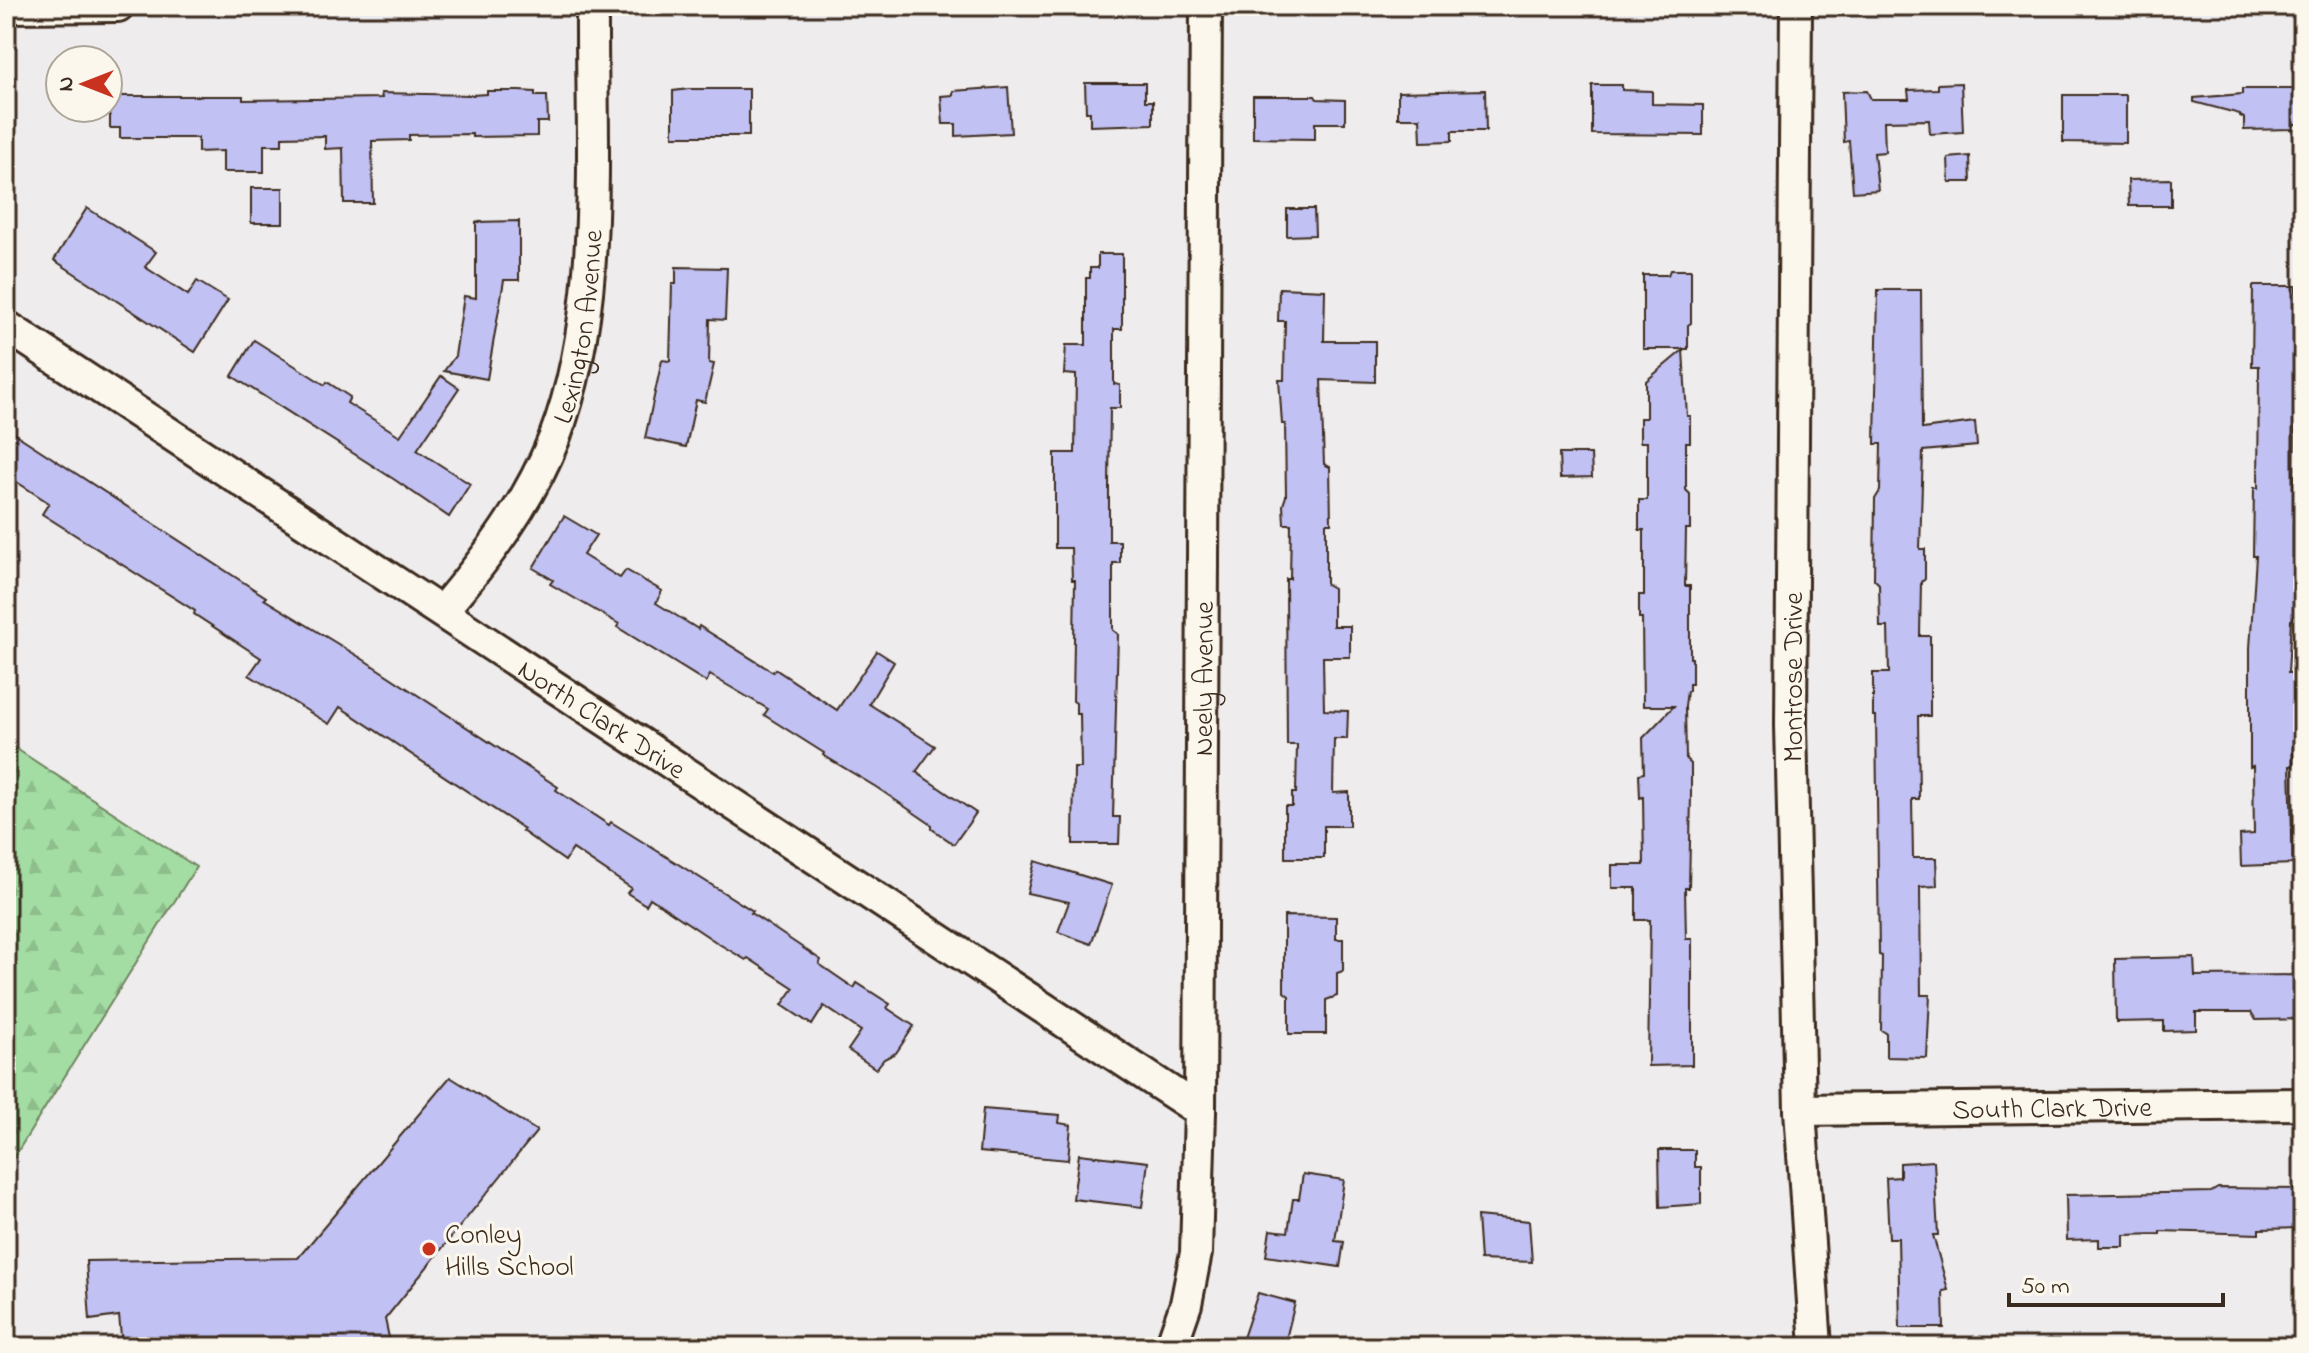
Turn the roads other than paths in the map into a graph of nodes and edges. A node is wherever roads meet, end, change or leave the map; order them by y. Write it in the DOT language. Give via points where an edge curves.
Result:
graph roads {
  1 [pos="118,6"];
  2 [pos="592,6"];
  3 [pos="1206,6"];
  4 [pos="1796,6"];
  5 [pos="6,7"];
  6 [pos="6,326"];
  7 [pos="442,611"];
  8 [pos="2303,1104"];
  9 [pos="1800,1110"];
  10 [pos="1200,1111"];
  11 [pos="1171,1347"];
  12 [pos="1816,1347"];
  1 -- 5 [label="street"];
  2 -- 7 [label="street, Lexington Avenue" via="591,266 576,372 554,440 522,504"];
  3 -- 10 [label="street, Neely Avenue"];
  4 -- 9 [label="street, Montrose Drive" via="1791,725"];
  6 -- 7 [label="street, North Clark Drive"];
  7 -- 10 [label="street, North Clark Drive"];
  8 -- 9 [label="street, South Clark Drive"];
  9 -- 12 [label="street, Montrose Drive"];
  10 -- 11 [label="street, Neely Avenue" via="1196,1253"];
}
